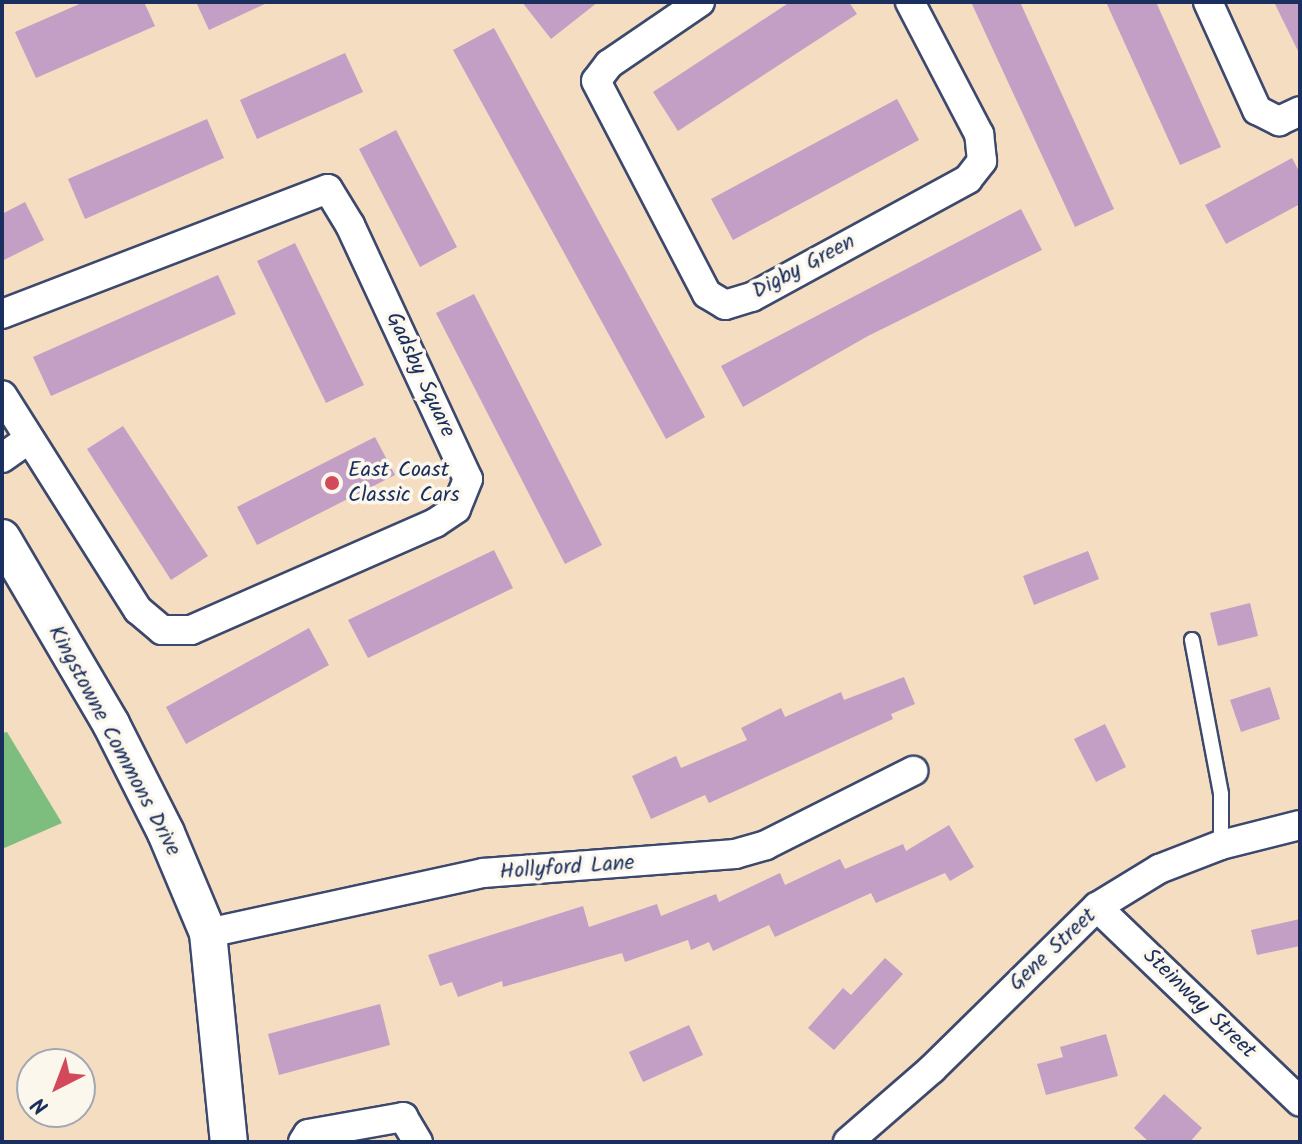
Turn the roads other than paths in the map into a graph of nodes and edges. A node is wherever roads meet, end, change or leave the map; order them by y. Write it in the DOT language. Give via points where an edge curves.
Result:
graph roads {
  1 [pos="700,2"];
  2 [pos="910,2"];
  3 [pos="1208,2"];
  4 [pos="1300,111"];
  5 [pos="2,314"];
  6 [pos="2,395"];
  7 [pos="29,439"];
  8 [pos="2,458"];
  9 [pos="2,538"];
  10 [pos="1192,640"];
  11 [pos="913,771"];
  12 [pos="1300,825"];
  13 [pos="1221,845"];
  14 [pos="1097,907"];
  15 [pos="208,933"];
  16 [pos="1300,1102"];
  17 [pos="229,1142"];
  18 [pos="303,1142"];
  19 [pos="418,1142"];
  20 [pos="848,1142"];
  1 -- 2 [label="street, Digby Green" via="609,64 596,81 707,294 725,305 752,297 968,179 982,161 979,134"];
  3 -- 4 [label="street" via="1257,110 1279,121"];
  5 -- 7 [label="street, Gadsby Square" via="328,189 350,225 468,479 456,509 435,523 191,630 162,630 138,610"];
  6 -- 7 [label="street, Gadsby Square"];
  7 -- 8 [label="street"];
  9 -- 15 [label="street, Kingstowne Commons Drive" via="111,724 166,833"];
  10 -- 13 [label="lane" via="1221,794"];
  11 -- 15 [label="street, Hollyford Lane" via="766,845 735,854 483,873"];
  12 -- 13 [label="street, Gene Street"];
  13 -- 14 [label="street, Gene Street" via="1159,869"];
  14 -- 16 [label="street, Steinway Street"];
  14 -- 20 [label="street, Gene Street" via="932,1069"];
  15 -- 17 [label="street, Kingstowne Commons Drive"];
  18 -- 19 [label="street" via="308,1134 403,1117"];
}
